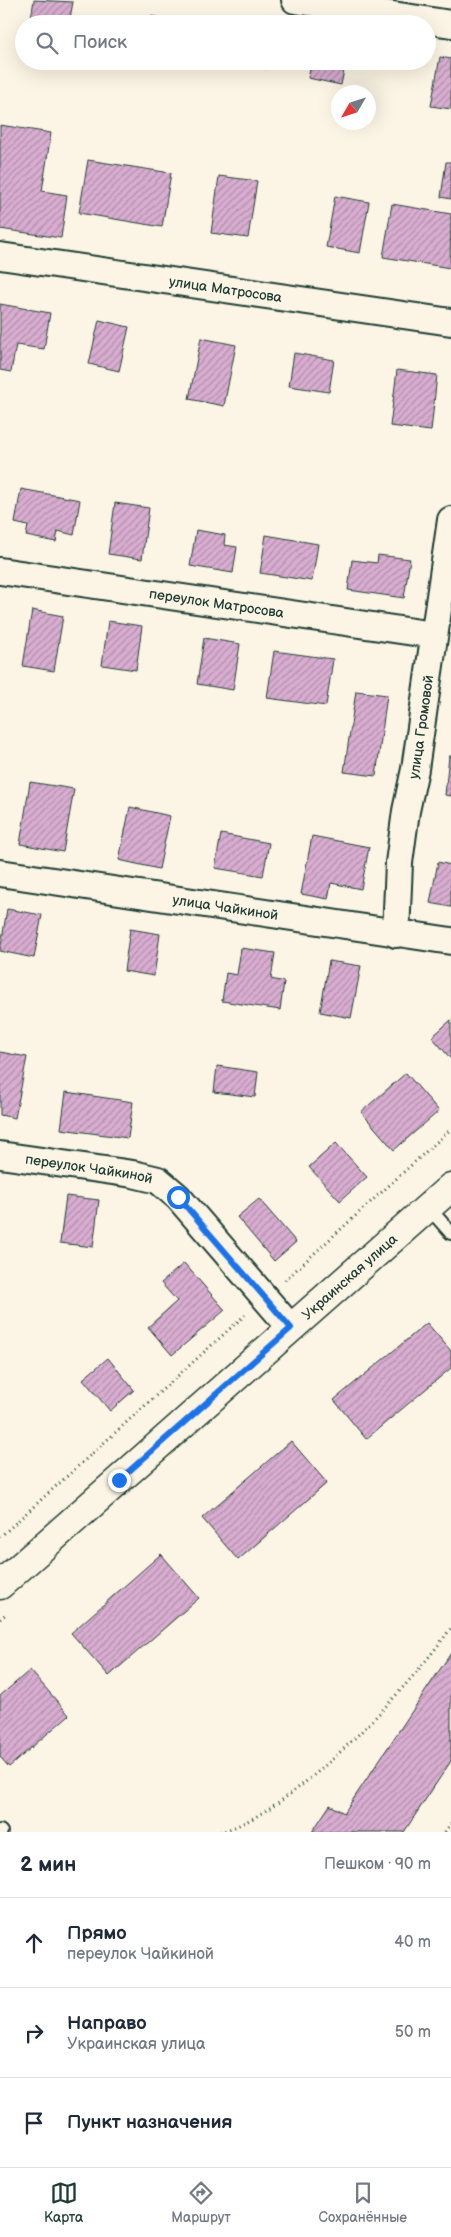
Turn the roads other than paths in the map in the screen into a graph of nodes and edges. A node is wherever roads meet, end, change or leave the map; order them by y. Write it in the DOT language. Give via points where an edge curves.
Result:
graph roads {
  1 [pos="295,0"];
  2 [pos="392,15"];
  3 [pos="436,22"];
  4 [pos="451,24"];
  5 [pos="0,256"];
  6 [pos="451,322"];
  7 [pos="451,520"];
  8 [pos="0,570"];
  9 [pos="434,635"];
  10 [pos="0,873"];
  11 [pos="396,934"];
  12 [pos="451,941"];
  13 [pos="0,1154"];
  14 [pos="451,1187"];
  15 [pos="428,1207"];
  16 [pos="451,1233"];
  17 [pos="291,1328"];
  18 [pos="0,1584"];
  1 -- 2 [label="street"];
  3 -- 4 [label="street"];
  5 -- 6 [label="street, улица Матросова"];
  7 -- 9 [label="street, улица Громовой"];
  8 -- 9 [label="street, переулок Матросова"];
  9 -- 11 [label="street, улица Громовой" via="398,863"];
  10 -- 11 [label="street, улица Чайкиной"];
  11 -- 12 [label="street, улица Чайкиной"];
  13 -- 17 [label="street, переулок Чайкиной" via="158,1180 178,1197"];
  14 -- 15 [label="main road, Украинская улица"];
  15 -- 16 [label="lane"];
  15 -- 17 [label="main road, Украинская улица"];
  17 -- 18 [label="main road, Украинская улица"];
}
